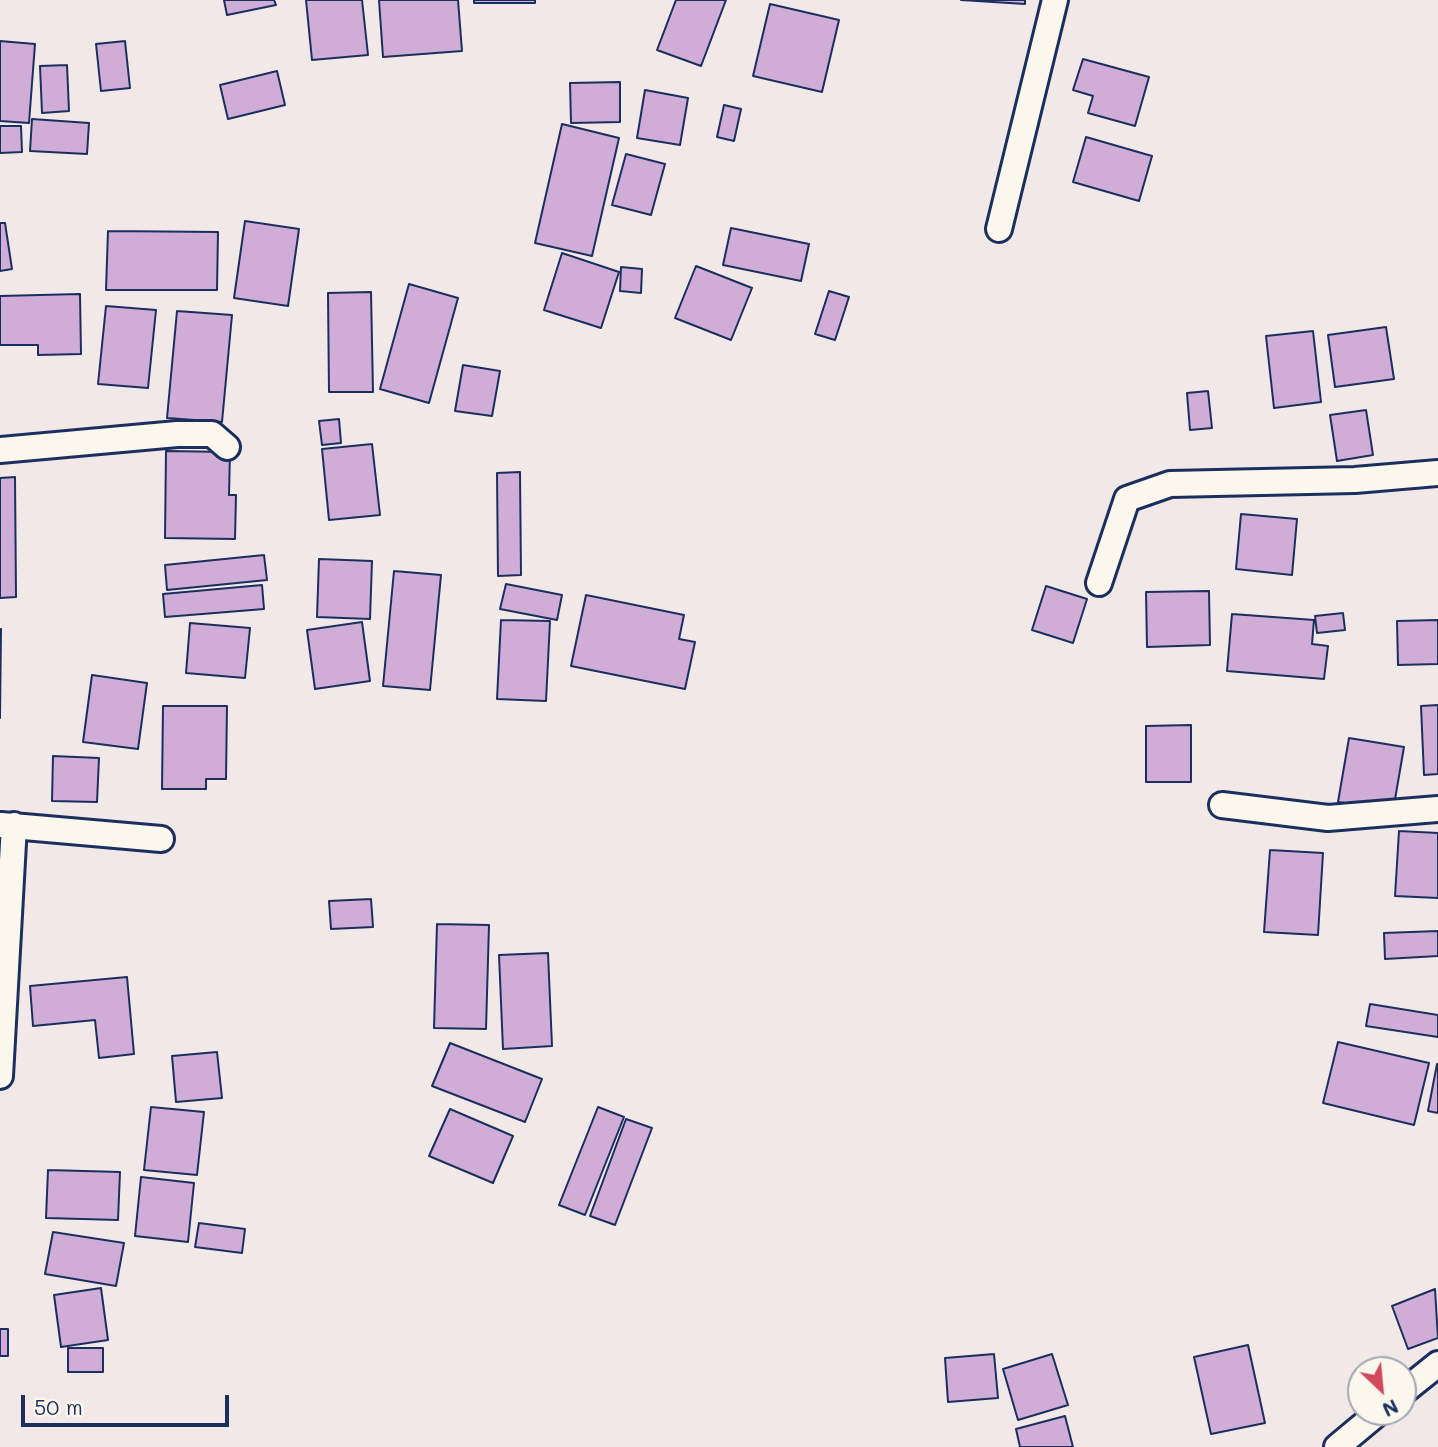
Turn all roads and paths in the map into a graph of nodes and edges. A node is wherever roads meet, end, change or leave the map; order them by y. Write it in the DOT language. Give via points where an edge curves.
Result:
graph roads {
  1 [pos="1055,0"];
  2 [pos="999,229"];
  3 [pos="227,447"];
  4 [pos="0,450"];
  5 [pos="1438,473"];
  6 [pos="1099,583"];
  7 [pos="1222,805"];
  8 [pos="1438,808"];
  9 [pos="7,825"];
  10 [pos="161,839"];
  11 [pos="0,1076"];
  12 [pos="1438,1364"];
  13 [pos="1417,1381"];
  14 [pos="1362,1426"];
  15 [pos="1336,1447"];
  1 -- 2 [label="street"];
  3 -- 4 [label="street" via="212,435 177,434"];
  5 -- 6 [label="street" via="1355,480 1170,484 1127,499"];
  7 -- 8 [label="street" via="1328,818"];
  9 -- 10 [label="street"];
  9 -- 11 [label="street"];
  12 -- 13 [label="street"];
  14 -- 15 [label="street"];
}
